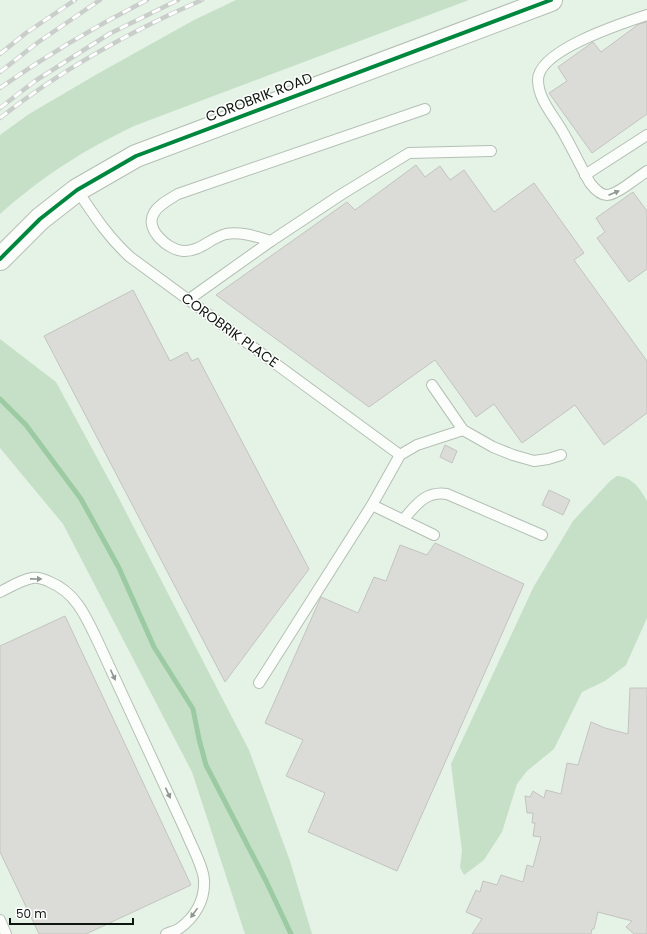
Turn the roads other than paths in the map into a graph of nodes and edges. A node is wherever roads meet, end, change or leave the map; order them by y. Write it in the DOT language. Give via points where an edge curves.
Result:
graph roads {
  1 [pos="550,0"];
  2 [pos="647,15"];
  3 [pos="425,109"];
  4 [pos="647,135"];
  5 [pos="492,151"];
  6 [pos="647,171"];
  7 [pos="585,175"];
  8 [pos="77,190"];
  9 [pos="271,241"];
  10 [pos="0,259"];
  11 [pos="188,300"];
  12 [pos="432,385"];
  13 [pos="463,430"];
  14 [pos="400,454"];
  15 [pos="561,455"];
  16 [pos="372,505"];
  17 [pos="403,520"];
  18 [pos="434,535"];
  19 [pos="542,535"];
  20 [pos="0,592"];
  21 [pos="259,683"];
  22 [pos="0,920"];
  23 [pos="6,934"];
  24 [pos="166,934"];
  1 -- 8 [label="street, COROBRIK ROAD" via="136,156"];
  2 -- 7 [label="lane" via="587,37 554,56 540,71 539,88 543,99"];
  3 -- 9 [label="lane" via="178,194 157,208 151,221 154,231 172,248 179,250 195,250 224,235 232,234 251,235"];
  4 -- 7 [label="lane"];
  5 -- 9 [label="lane" via="409,153"];
  7 -- 6 [label="lane, one-way" via="600,194 610,195"];
  8 -- 10 [label="street, COROBRIK ROAD" via="40,219"];
  8 -- 11 [label="lane, COROBRIK PLACE" via="114,242"];
  9 -- 11 [label="lane"];
  11 -- 14 [label="lane, COROBRIK PLACE"];
  12 -- 13 [label="lane"];
  13 -- 14 [label="lane" via="417,445"];
  13 -- 15 [label="lane" via="493,447 534,461"];
  14 -- 16 [label="lane"];
  16 -- 17 [label="lane"];
  16 -- 21 [label="lane"];
  17 -- 18 [label="lane"];
  17 -- 19 [label="lane" via="422,500 431,494 443,493"];
  20 -- 24 [label="lane, one-way" via="23,580 45,579 72,596 84,613 186,832 204,880 203,899 194,915 179,929"];
  22 -- 23 [label="lane"];
}
